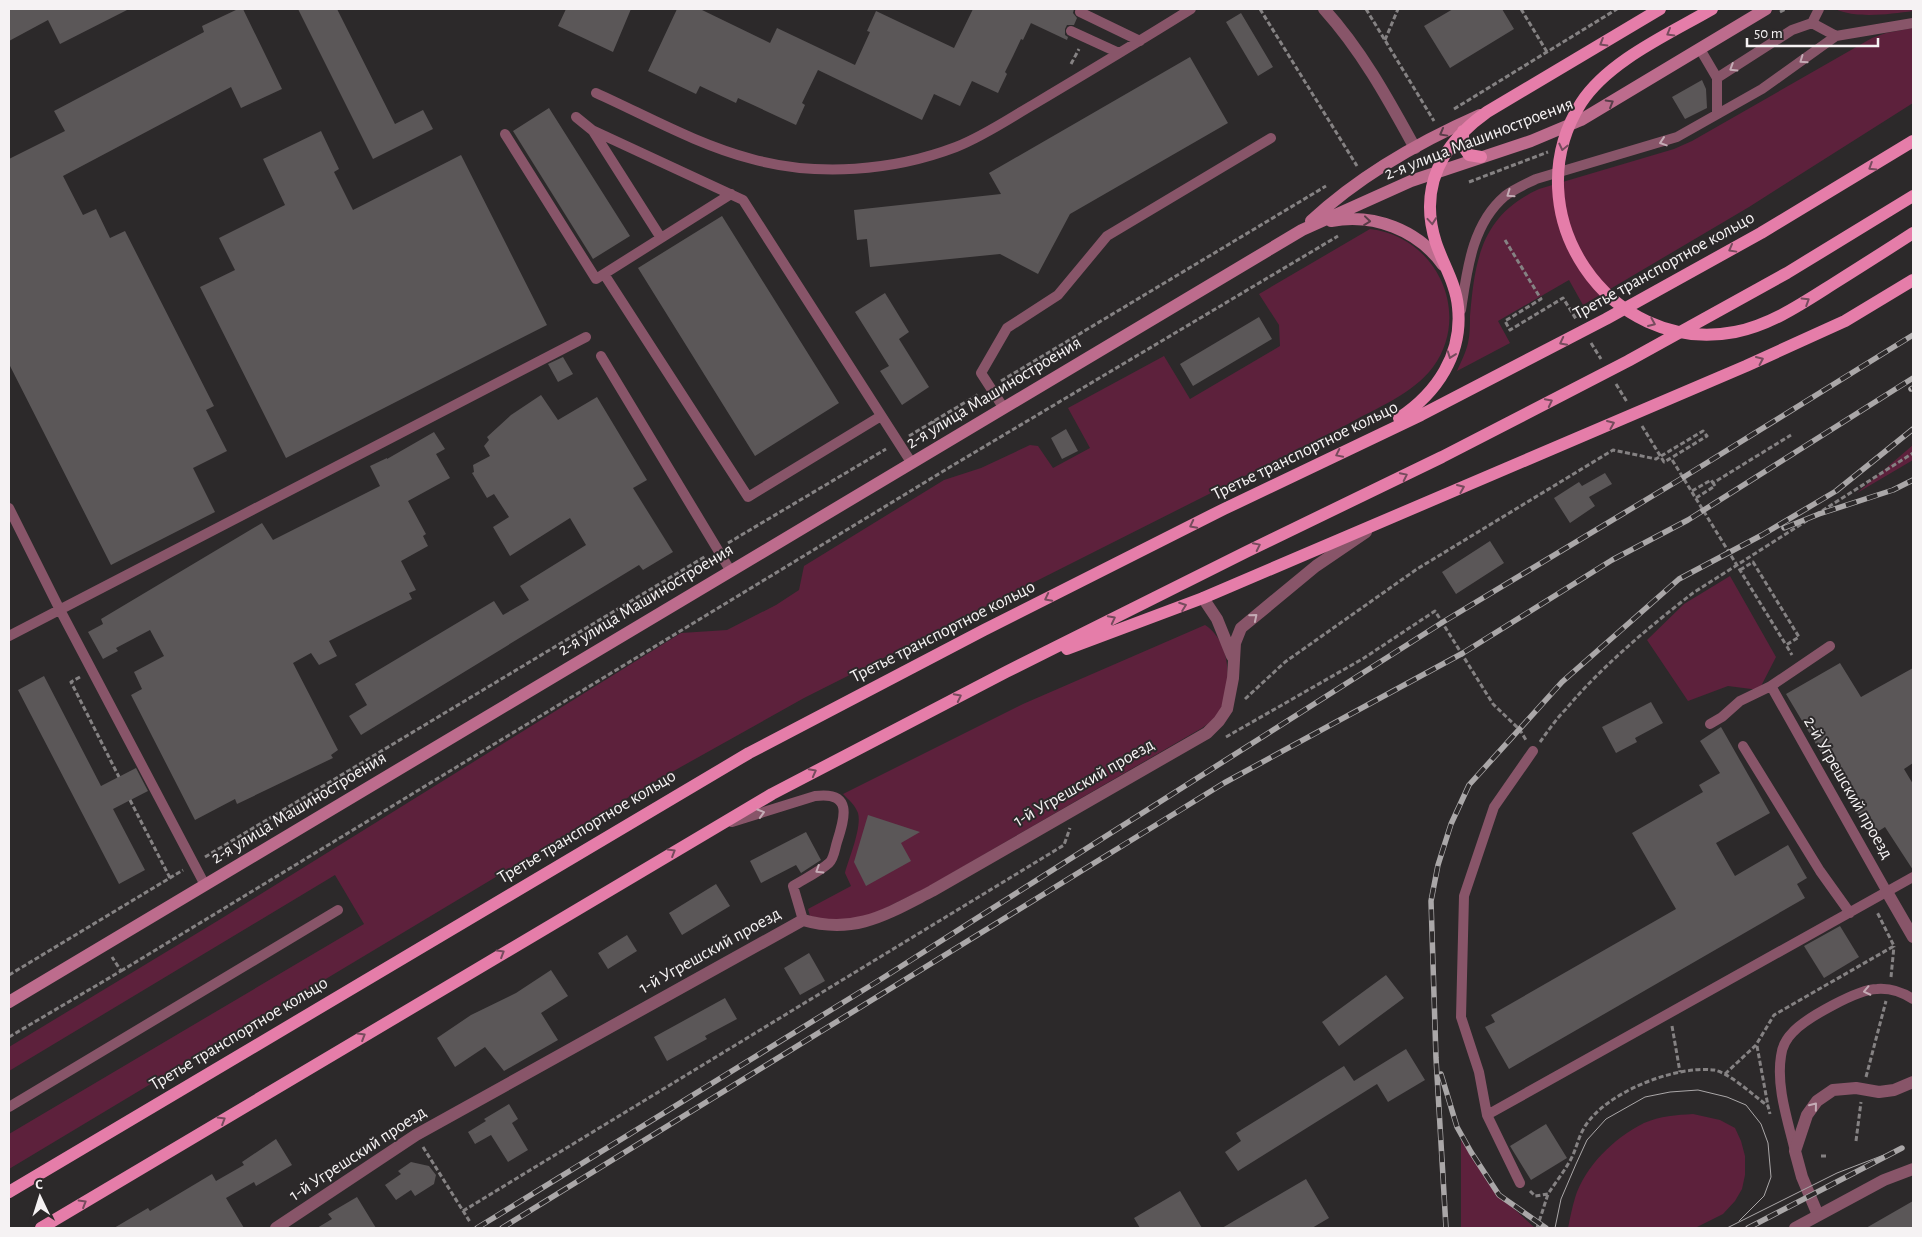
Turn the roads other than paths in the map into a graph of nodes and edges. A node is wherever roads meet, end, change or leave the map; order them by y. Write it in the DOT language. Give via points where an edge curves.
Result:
graph roads {
  1 [pos="1191,9"];
  2 [pos="1324,9"];
  3 [pos="1660,9"];
  4 [pos="1712,9"];
  5 [pos="1766,9"];
  6 [pos="1819,9"];
  7 [pos="1080,12"];
  8 [pos="1812,23"];
  9 [pos="1913,24"];
  10 [pos="1071,31"];
  11 [pos="1836,36"];
  12 [pos="1140,41"];
  13 [pos="1700,49"];
  14 [pos="1119,53"];
  15 [pos="1717,78"];
  16 [pos="596,93"];
  17 [pos="1487,112"];
  18 [pos="1717,114"];
  19 [pos="576,117"];
  20 [pos="592,130"];
  21 [pos="1463,131"];
  22 [pos="505,134"];
  23 [pos="1271,138"];
  24 [pos="1913,141"];
  25 [pos="1416,148"];
  26 [pos="1481,157"];
  27 [pos="1435,172"];
  28 [pos="731,194"];
  29 [pos="1913,196"];
  30 [pos="1302,230"];
  31 [pos="1913,233"];
  32 [pos="661,238"];
  33 [pos="1449,273"];
  34 [pos="604,274"];
  35 [pos="1913,280"];
  36 [pos="1459,321"];
  37 [pos="586,336"];
  38 [pos="601,356"];
  39 [pos="1003,407"];
  40 [pos="882,416"];
  41 [pos="1359,444"];
  42 [pos="911,462"];
  43 [pos="9,508"];
  44 [pos="1375,525"];
  45 [pos="730,570"];
  46 [pos="1203,598"];
  47 [pos="59,608"];
  48 [pos="9,636"];
  49 [pos="1830,646"];
  50 [pos="1233,658"];
  51 [pos="1006,672"];
  52 [pos="1771,686"];
  53 [pos="1710,724"];
  54 [pos="1744,746"];
  55 [pos="1533,751"];
  56 [pos="714,827"];
  57 [pos="1913,877"];
  58 [pos="205,885"];
  59 [pos="1887,892"];
  60 [pos="338,910"];
  61 [pos="1850,913"];
  62 [pos="803,920"];
  63 [pos="1913,937"];
  64 [pos="1913,999"];
  65 [pos="9,1002"];
  66 [pos="1913,1082"];
  67 [pos="9,1107"];
  68 [pos="1487,1115"];
  69 [pos="1794,1151"];
  70 [pos="1913,1169"];
  71 [pos="1520,1183"];
  72 [pos="9,1192"];
  73 [pos="66,1213"];
  74 [pos="1818,1215"];
  75 [pos="41,1228"];
  76 [pos="46,1228"];
  77 [pos="276,1228"];
  78 [pos="1795,1228"];
  1 -- 12 [label="lane"];
  2 -- 25 [label="street" via="1371,69"];
  3 -- 17 [label="main road, 2-я улица Машиностроения, one-way"];
  4 -- 31 [label="main road, one-way" via="1611,69 1594,86 1571,122 1560,161 1559,206 1573,249 1598,286 1631,313 1669,330 1715,334 1735,332 1792,309"];
  5 -- 13 [label="main road, 2-я улица Машиностроения"];
  6 -- 8 [label="lane"];
  7 -- 12 [label="lane"];
  8 -- 11 [label="lane"];
  8 -- 15 [label="lane, one-way" via="1792,30"];
  9 -- 11 [label="lane"];
  10 -- 14 [label="lane"];
  11 -- 18 [label="lane, one-way" via="1762,89"];
  12 -- 14 [label="lane"];
  13 -- 15 [label="lane"];
  26 -- 13 [label="main road, 2-я улица Машиностроения, one-way" via="1581,120"];
  14 -- 16 [label="lane" via="990,130 957,146 918,159 851,169 779,165 753,160 720,150"];
  15 -- 18 [label="lane"];
  17 -- 21 [label="main road"];
  17 -- 25 [label="main road, 2-я улица Машиностроения, one-way"];
  18 -- 36 [label="lane, one-way" via="1677,137 1536,179 1505,196 1489,214 1477,238 1467,271"];
  19 -- 20 [label="lane"];
  20 -- 28 [label="lane"];
  20 -- 32 [label="lane"];
  21 -- 26 [label="main road" via="1463,146 1469,155"];
  21 -- 27 [label="main road"];
  22 -- 34 [label="lane" via="596,278"];
  23 -- 39 [label="lane" via="1107,236 1058,295 1007,328 982,373"];
  24 -- 41 [label="main road, Третье транспортное кольцо, one-way" via="1761,233 1606,319"];
  25 -- 30 [label="main road, 2-я улица Машиностроения" via="1366,177"];
  26 -- 27 [label="main road, 2-я улица Машиностроения"];
  27 -- 30 [label="main road, 2-я улица Машиностроения"];
  27 -- 33 [label="main road, one-way" via="1432,227"];
  28 -- 32 [label="lane"];
  28 -- 40 [label="lane" via="742,200"];
  51 -- 29 [label="main road, one-way" via="1442,457 1628,361 1787,272"];
  30 -- 33 [label="main road, one-way" via="1343,219 1386,224 1429,248"];
  30 -- 39 [label="main road, 2-я улица Машиностроения"];
  32 -- 34 [label="lane"];
  33 -- 36 [label="main road"];
  34 -- 40 [label="lane" via="748,497"];
  44 -- 35 [label="main road, one-way" via="1800,342"];
  36 -- 41 [label="main road, one-way" via="1453,353 1436,386 1412,409"];
  37 -- 47 [label="lane"];
  38 -- 45 [label="lane"];
  39 -- 42 [label="main road, 2-я улица Машиностроения"];
  40 -- 42 [label="lane"];
  41 -- 72 [label="main road, Третье транспортное кольцо, one-way" via="1002,621 757,748"];
  42 -- 45 [label="main road, 2-я улица Машиностроения"];
  43 -- 47 [label="lane"];
  44 -- 46 [label="main road"];
  50 -- 44 [label="street, 1-й Угрешский проезд, one-way" via="1241,628 1316,566"];
  45 -- 58 [label="main road, 2-я улица Машиностроения"];
  46 -- 50 [label="street, 1-й Угрешский проезд" via="1217,619"];
  51 -- 46 [label="main road, one-way"];
  47 -- 48 [label="lane"];
  47 -- 58 [label="lane"];
  49 -- 52 [label="lane"];
  50 -- 62 [label="street, 1-й Угрешский проезд" via="1227,710 1207,733 932,891 871,921 854,925 817,924"];
  56 -- 51 [label="main road, one-way"];
  52 -- 53 [label="lane" via="1740,701 1722,718"];
  52 -- 59 [label="lane, 2-й Угрешский проезд"];
  54 -- 61 [label="lane" via="1820,871"];
  55 -- 68 [label="lane" via="1494,807 1464,896 1461,1017 1479,1072"];
  56 -- 62 [label="lane, one-way" via="815,796 836,796 842,802 844,821 830,862 793,886"];
  73 -- 56 [label="main road, one-way"];
  57 -- 59 [label="lane"];
  58 -- 65 [label="main road, 2-я улица Машиностроения"];
  59 -- 61 [label="lane"];
  59 -- 63 [label="street, 2-й Угрешский проезд"];
  60 -- 67 [label="lane"];
  61 -- 68 [label="lane"];
  62 -- 77 [label="street, 1-й Угрешский проезд" via="416,1135"];
  64 -- 69 [label="lane, one-way" via="1895,990 1860,992 1814,1017 1794,1031 1784,1043 1779,1073"];
  69 -- 66 [label="street, one-way" via="1806,1116 1817,1101 1833,1090 1856,1088 1878,1092"];
  68 -- 71 [label="lane"];
  69 -- 74 [label="street"];
  70 -- 74 [label="street" via="1884,1180"];
  73 -- 75 [label="main road"];
  73 -- 76 [label="main road"];
  74 -- 78 [label="street"];
}
